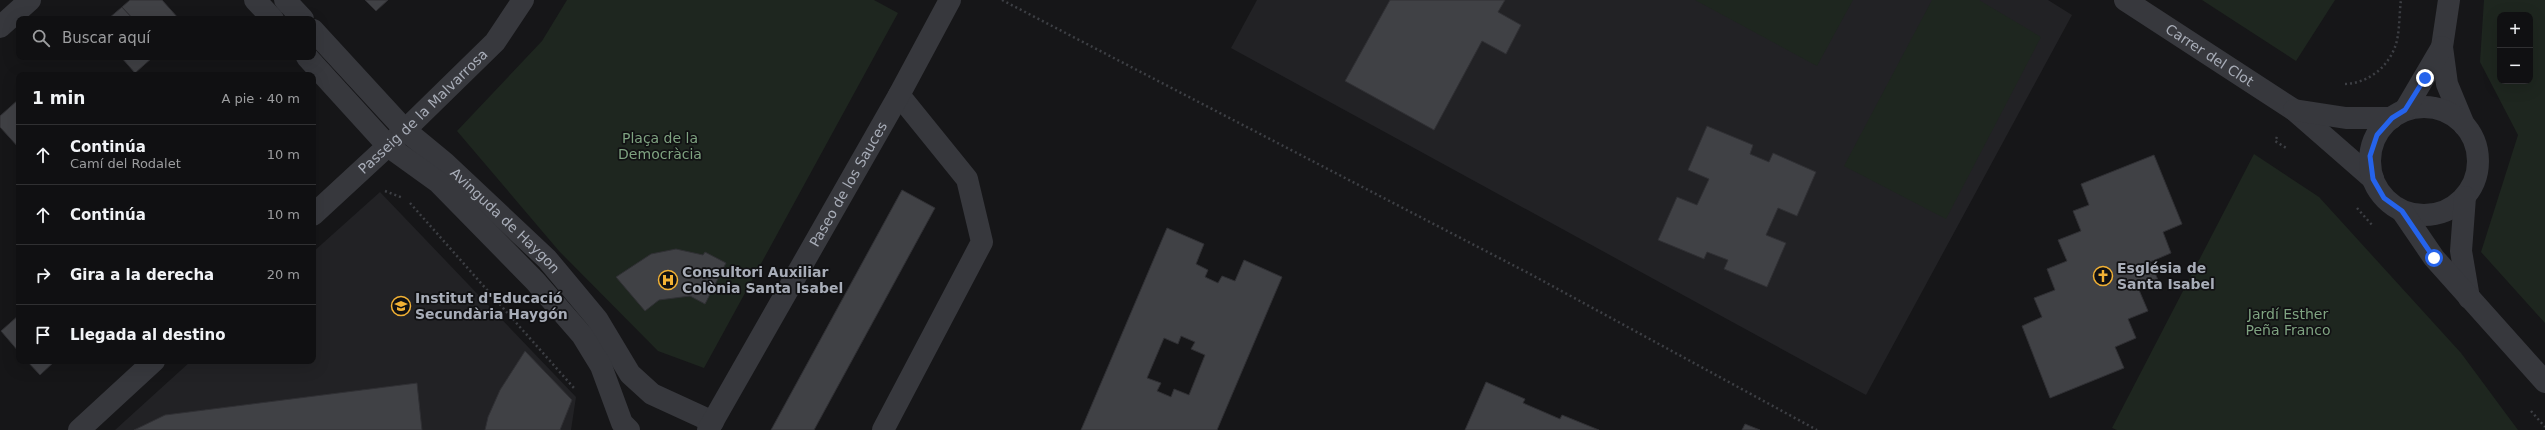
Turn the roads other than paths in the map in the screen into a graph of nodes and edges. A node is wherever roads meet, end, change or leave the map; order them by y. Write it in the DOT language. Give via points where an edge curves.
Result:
graph roads {
  1 [pos="30,0"];
  2 [pos="255,0"];
  3 [pos="285,0"];
  4 [pos="523,0"];
  5 [pos="950,0"];
  6 [pos="2125,0"];
  7 [pos="2449,0"];
  8 [pos="270,16"];
  9 [pos="300,16"];
  10 [pos="0,27"];
  11 [pos="316,33"];
  12 [pos="2442,47"];
  13 [pos="310,60"];
  14 [pos="899,95"];
  15 [pos="2294,110"];
  16 [pos="2398,114"];
  17 [pos="2464,125"];
  18 [pos="405,130"];
  19 [pos="388,146"];
  20 [pos="2373,179"];
  21 [pos="2465,198"];
  22 [pos="2402,211"];
  23 [pos="316,212"];
  24 [pos="2469,299"];
  25 [pos="151,364"];
  26 [pos="2545,382"];
  27 [pos="710,426"];
  28 [pos="79,430"];
  29 [pos="629,430"];
  30 [pos="883,430"];
  1 -- 10 [label="street"];
  2 -- 8 [label="street"];
  3 -- 9 [label="street"];
  4 -- 18 [label="street, Passeig de la Malvarrosa" via="495,42"];
  5 -- 14 [label="street, Paseo de los Sauces"];
  6 -- 15 [label="street, Carrer del Clot"];
  7 -- 12 [label="street"];
  11 -- 18 [label="street, Avinguda de Haygon"];
  12 -- 16 [label="street"];
  12 -- 17 [label="street" via="2447,84"];
  13 -- 19 [label="street, Avinguda de Haygon"];
  14 -- 27 [label="street, Paseo de los Sauces"];
  14 -- 30 [label="street" via="966,179 982,242"];
  15 -- 16 [label="street, Carrer del Clot" via="2346,118"];
  15 -- 20 [label="street, Carrer del Clot"];
  16 -- 17 [label="street" via="2421,107 2437,108 2452,114"];
  16 -- 20 [label="street" via="2377,135 2370,156"];
  17 -- 21 [label="street" via="2475,141 2478,161 2475,180"];
  18 -- 19 [label="street, Passeig de la Malvarrosa"];
  18 -- 27 [label="street, Avinguda de Haygon" via="445,163 547,259 597,319 630,374 652,394"];
  19 -- 23 [label="street, Passeig de la Malvarrosa"];
  19 -- 29 [label="street, Avinguda de Haygon" via="438,182 535,281 582,335 601,366 622,423"];
  20 -- 22 [label="street" via="2384,198"];
  21 -- 22 [label="street" via="2446,211 2424,216"];
  21 -- 24 [label="street" via="2461,251"];
  22 -- 24 [label="street" via="2434,258"];
  24 -- 26 [label="street"];
  25 -- 28 [label="street"];
}
